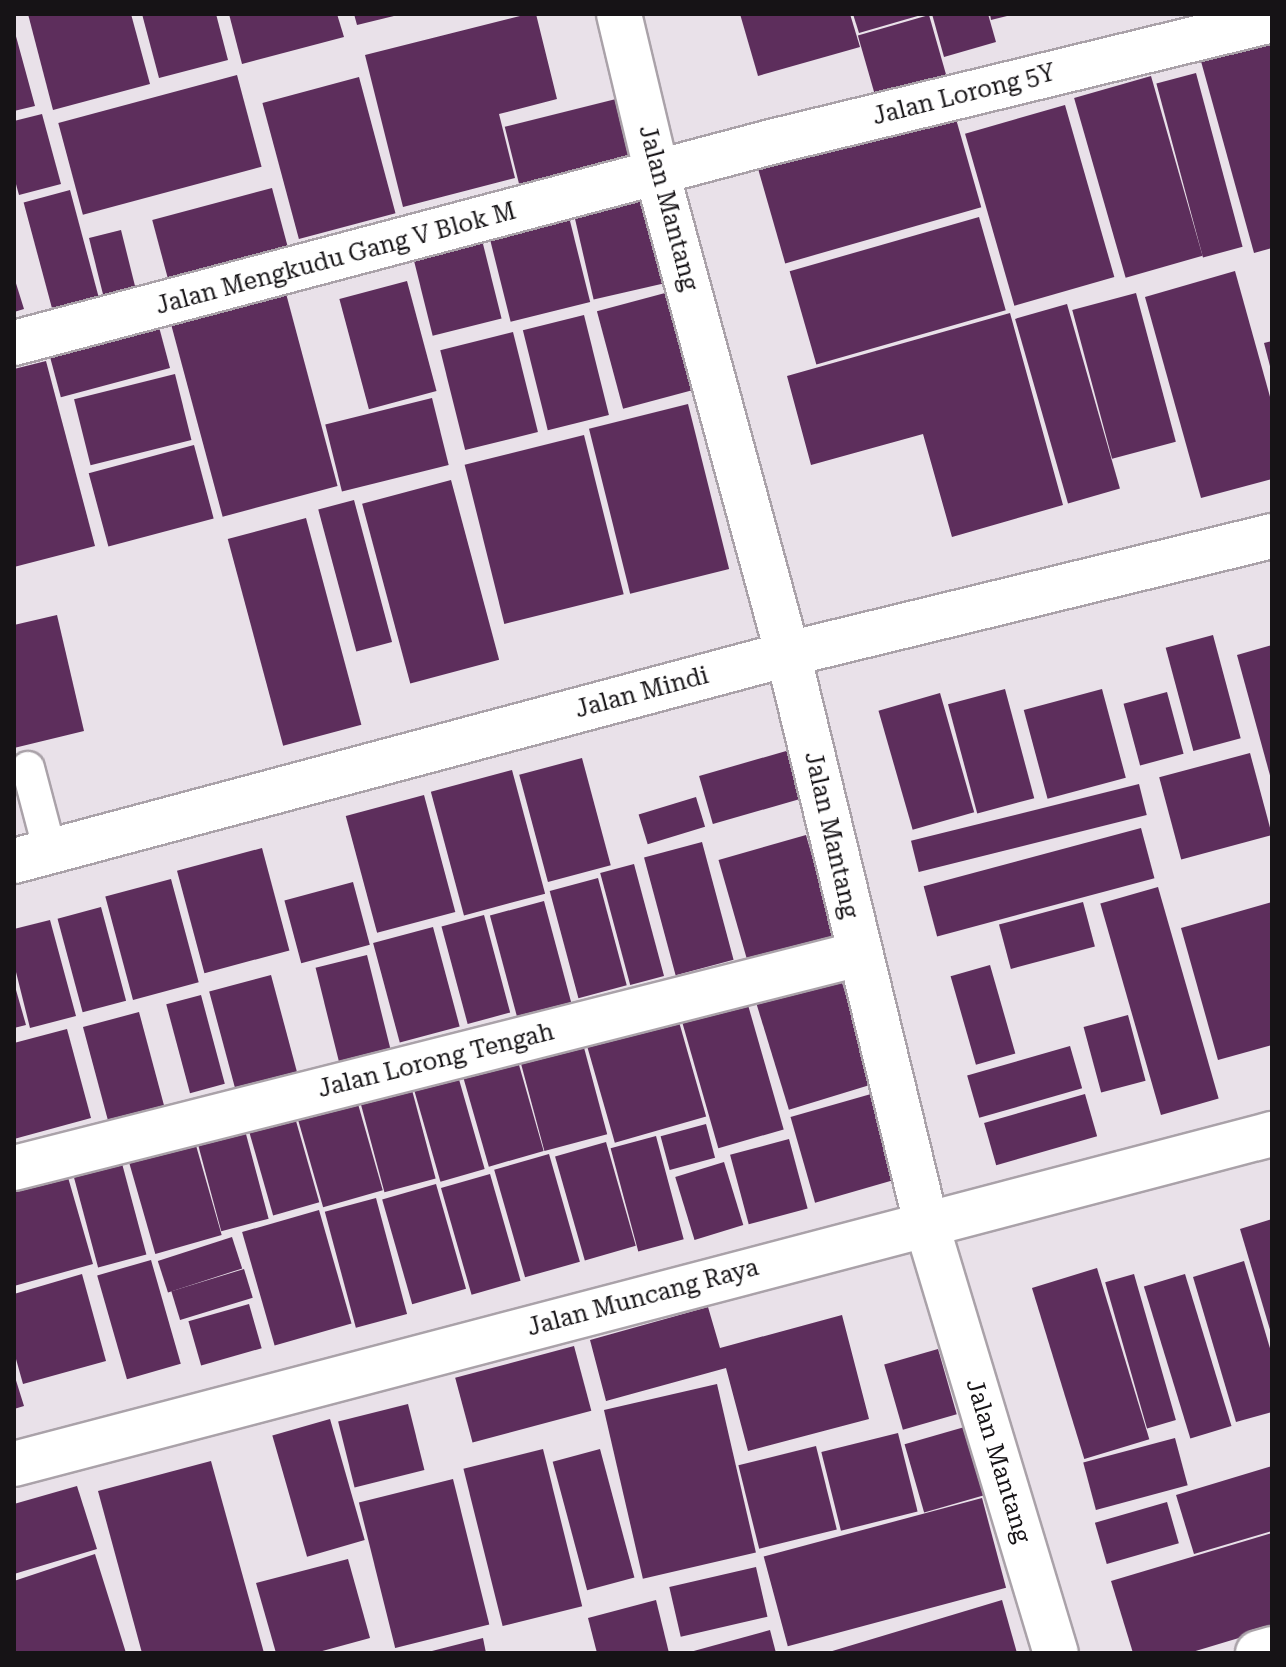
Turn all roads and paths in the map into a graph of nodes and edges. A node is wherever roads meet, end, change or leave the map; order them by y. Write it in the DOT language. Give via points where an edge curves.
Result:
graph roads {
  1 [pos="619,14"];
  2 [pos="1272,20"];
  3 [pos="657,173"];
  4 [pos="14,343"];
  5 [pos="1272,536"];
  6 [pos="788,654"];
  7 [pos="28,768"];
  8 [pos="32,856"];
  9 [pos="859,954"];
  10 [pos="1272,1134"];
  11 [pos="14,1168"];
  12 [pos="926,1223"];
  13 [pos="14,1464"];
  14 [pos="1272,1649"];
  15 [pos="1056,1653"];
  16 [pos="1258,1653"];
  1 -- 3 [label="street, Jalan Mantang"];
  2 -- 3 [label="street, Jalan Lorong 5Y"];
  3 -- 4 [label="street, Jalan Mengkudu Gang V Blok M"];
  3 -- 6 [label="street, Jalan Mantang"];
  5 -- 6 [label="street, Jalan Mindi"];
  6 -- 8 [label="street, Jalan Mindi"];
  6 -- 9 [label="street, Jalan Mantang"];
  7 -- 8 [label="lane"];
  9 -- 11 [label="street, Jalan Lorong Tengah"];
  9 -- 12 [label="street, Jalan Mantang"];
  10 -- 12 [label="street, Jalan Muncang Raya"];
  12 -- 13 [label="street, Jalan Muncang Raya"];
  12 -- 15 [label="street, Jalan Mantang"];
  14 -- 16 [label="street"];
}
